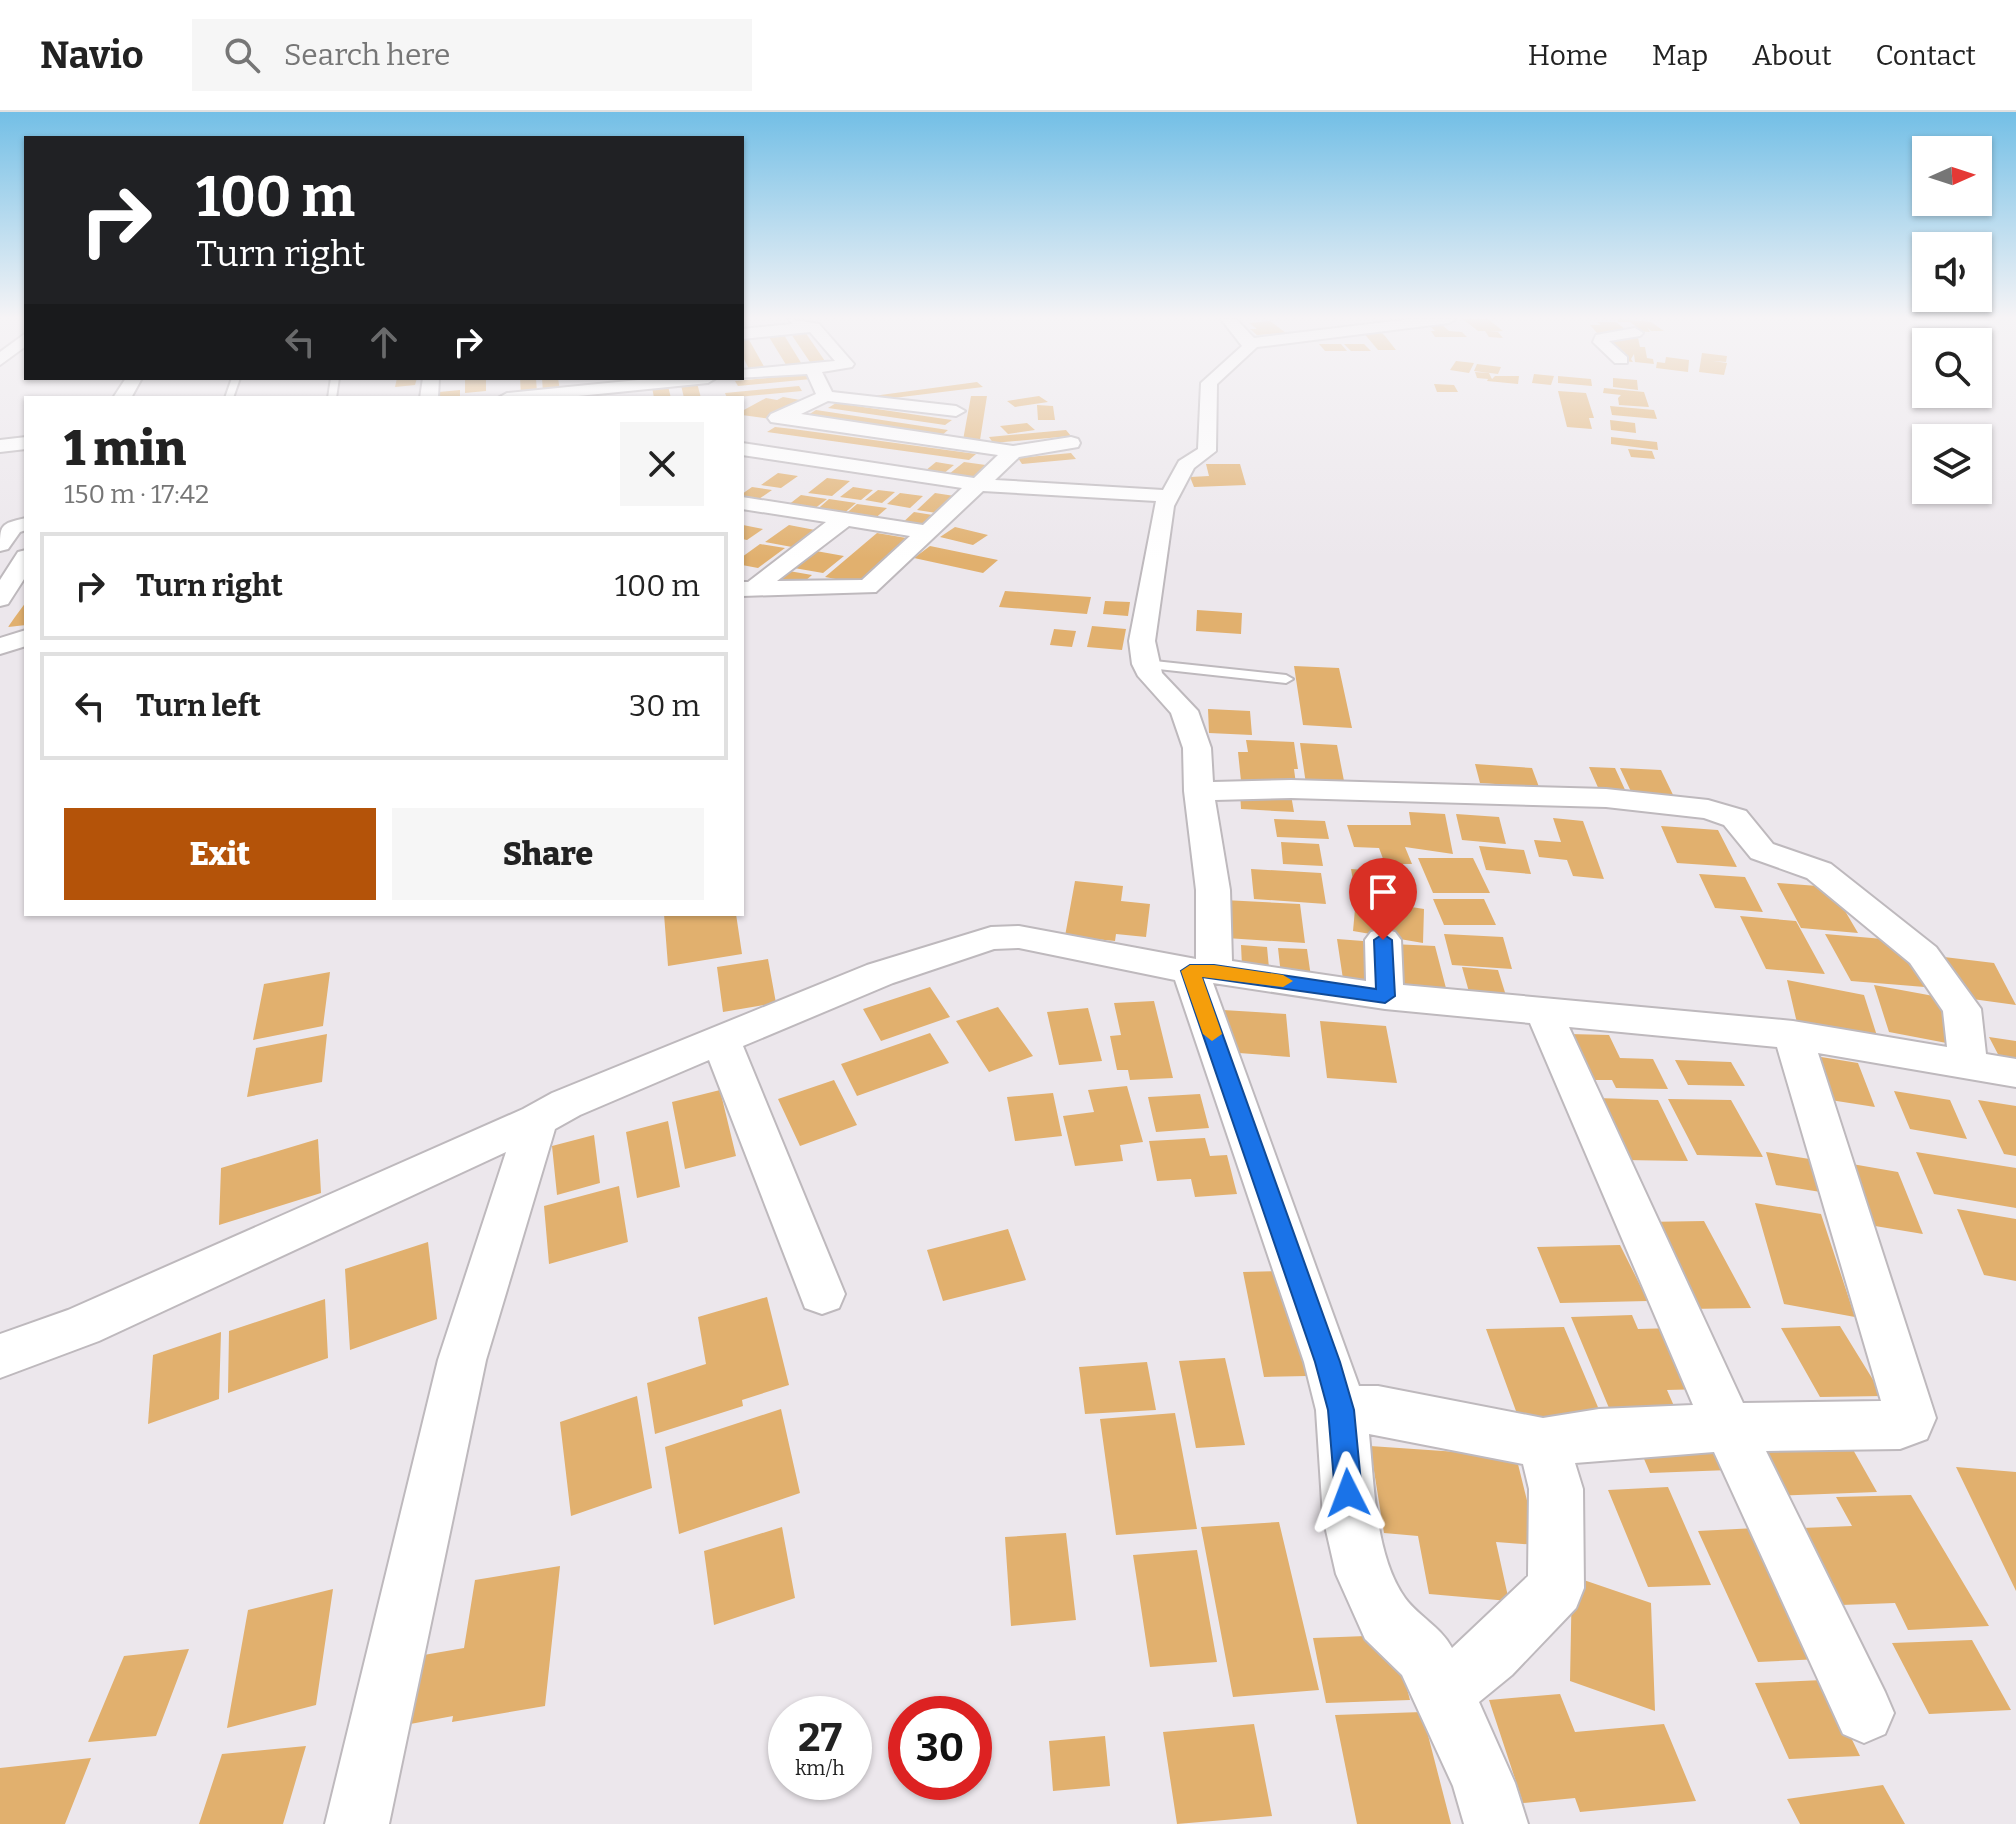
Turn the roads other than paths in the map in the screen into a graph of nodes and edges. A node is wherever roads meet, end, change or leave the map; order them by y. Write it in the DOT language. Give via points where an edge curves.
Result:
graph roads {
  1 [pos="820,399"];
  2 [pos="854,399"];
  3 [pos="921,399"];
  4 [pos="958,399"];
  5 [pos="1209,399"];
  6 [pos="782,416"];
  7 [pos="744,435"];
  8 [pos="24,443"];
  9 [pos="947,443"];
  10 [pos="1071,443"];
  11 [pos="0,446"];
  12 [pos="744,449"];
  13 [pos="1013,452"];
  14 [pos="744,456"];
  15 [pos="974,490"];
  16 [pos="1166,501"];
  17 [pos="744,505"];
  18 [pos="843,520"];
  19 [pos="24,524"];
  20 [pos="929,532"];
  21 [pos="0,544"];
  22 [pos="23,565"];
  23 [pos="748,589"];
  24 [pos="0,599"];
  25 [pos="24,639"];
  26 [pos="0,646"];
  27 [pos="1145,664"];
  28 [pos="1286,679"];
  29 [pos="1199,791"];
  30 [pos="1383,940"];
  31 [pos="1202,971"];
  32 [pos="1385,996"];
  33 [pos="1543,1010"];
  34 [pos="1793,1035"];
  35 [pos="721,1040"];
  36 [pos="1968,1062"];
  37 [pos="2016,1073"];
  38 [pos="537,1120"];
  39 [pos="822,1294"];
  40 [pos="0,1356"];
  41 [pos="1341,1410"];
  42 [pos="1728,1427"];
  43 [pos="1543,1443"];
  44 [pos="1443,1693"];
  45 [pos="1864,1713"];
  46 [pos="357,1824"];
  47 [pos="1496,1824"];
  1 -- 6 [label="street"];
  2 -- 3 [label="street" via="893,403"];
  4 -- 9 [label="street"];
  5 -- 16 [label="street" via="1207,451 1186,465"];
  6 -- 7 [label="street"];
  6 -- 9 [label="street"];
  8 -- 11 [label="street"];
  9 -- 13 [label="street"];
  10 -- 13 [label="street"];
  12 -- 15 [label="street"];
  13 -- 15 [label="street"];
  14 -- 15 [label="street"];
  15 -- 16 [label="street"];
  15 -- 20 [label="street"];
  16 -- 27 [label="street" via="1142,641"];
  17 -- 18 [label="street"];
  18 -- 20 [label="street"];
  18 -- 23 [label="street"];
  19 -- 21 [label="street" via="13,527"];
  20 -- 23 [label="street" via="868,587"];
  22 -- 24 [label="street"];
  25 -- 26 [label="street"];
  27 -- 28 [label="lane"];
  27 -- 29 [label="street" via="1184,711 1197,748"];
  29 -- 31 [label="street" via="1213,890"];
  29 -- 36 [label="street" via="1606,798 1708,809 1735,818 1762,851 1819,871 1923,955 1962,1009"];
  30 -- 32 [label="street"];
  31 -- 32 [label="street"];
  31 -- 35 [label="street" via="1019,937 991,938 880,974"];
  31 -- 41 [label="street"];
  32 -- 33 [label="street"];
  33 -- 34 [label="street"];
  33 -- 42 [label="street"];
  34 -- 36 [label="street"];
  34 -- 42 [label="street" via="1911,1418 1900,1425"];
  35 -- 38 [label="street"];
  35 -- 39 [label="street"];
  36 -- 37 [label="street"];
  38 -- 40 [label="street" via="82,1326"];
  38 -- 46 [label="street" via="462,1360"];
  41 -- 43 [label="street" via="1378,1410"];
  41 -- 44 [label="street" via="1350,1517 1364,1574 1385,1619 1423,1654"];
  42 -- 43 [label="street" via="1599,1434"];
  42 -- 45 [label="street"];
  43 -- 44 [label="street" via="1556,1489 1556,1588 1491,1654"];
  44 -- 47 [label="street" via="1484,1783"];
}
